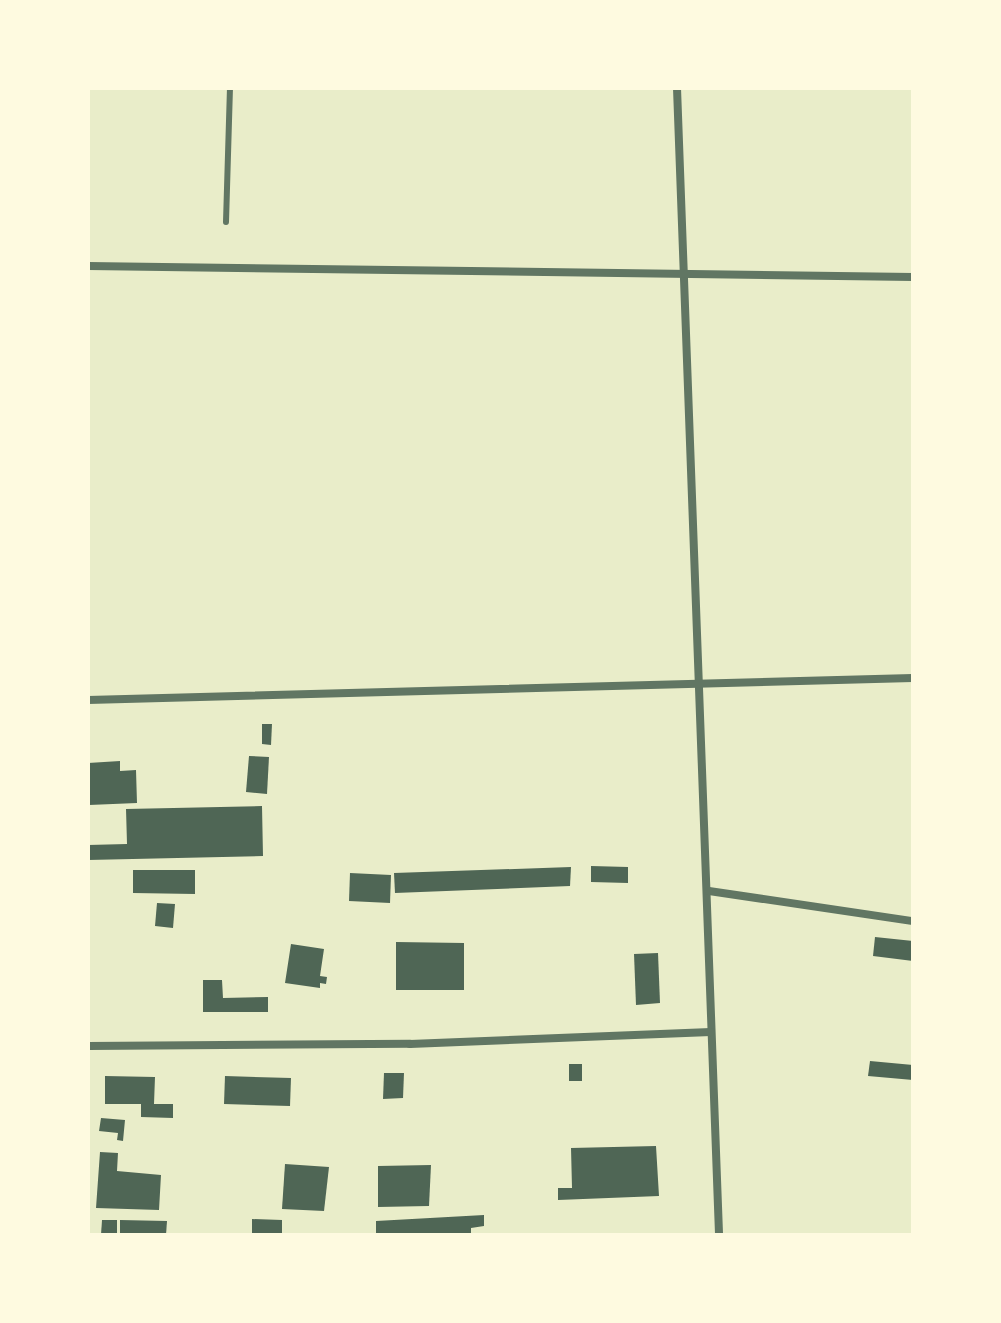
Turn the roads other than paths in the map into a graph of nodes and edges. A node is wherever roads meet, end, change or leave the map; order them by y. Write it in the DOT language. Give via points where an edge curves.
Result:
graph roads {
  1 [pos="230,88"];
  2 [pos="677,88"];
  3 [pos="226,222"];
  4 [pos="88,266"];
  5 [pos="684,272"];
  6 [pos="913,277"];
  7 [pos="913,678"];
  8 [pos="699,683"];
  9 [pos="88,700"];
  10 [pos="709,891"];
  11 [pos="913,921"];
  12 [pos="711,1032"];
  13 [pos="88,1046"];
  14 [pos="719,1235"];
  1 -- 3 [label="lane"];
  2 -- 5 [label="street"];
  4 -- 5 [label="street"];
  5 -- 6 [label="street"];
  5 -- 8 [label="street"];
  7 -- 8 [label="street"];
  8 -- 9 [label="street"];
  8 -- 10 [label="street"];
  10 -- 11 [label="street"];
  10 -- 12 [label="street"];
  12 -- 13 [label="street" via="410,1044"];
  12 -- 14 [label="street"];
}
